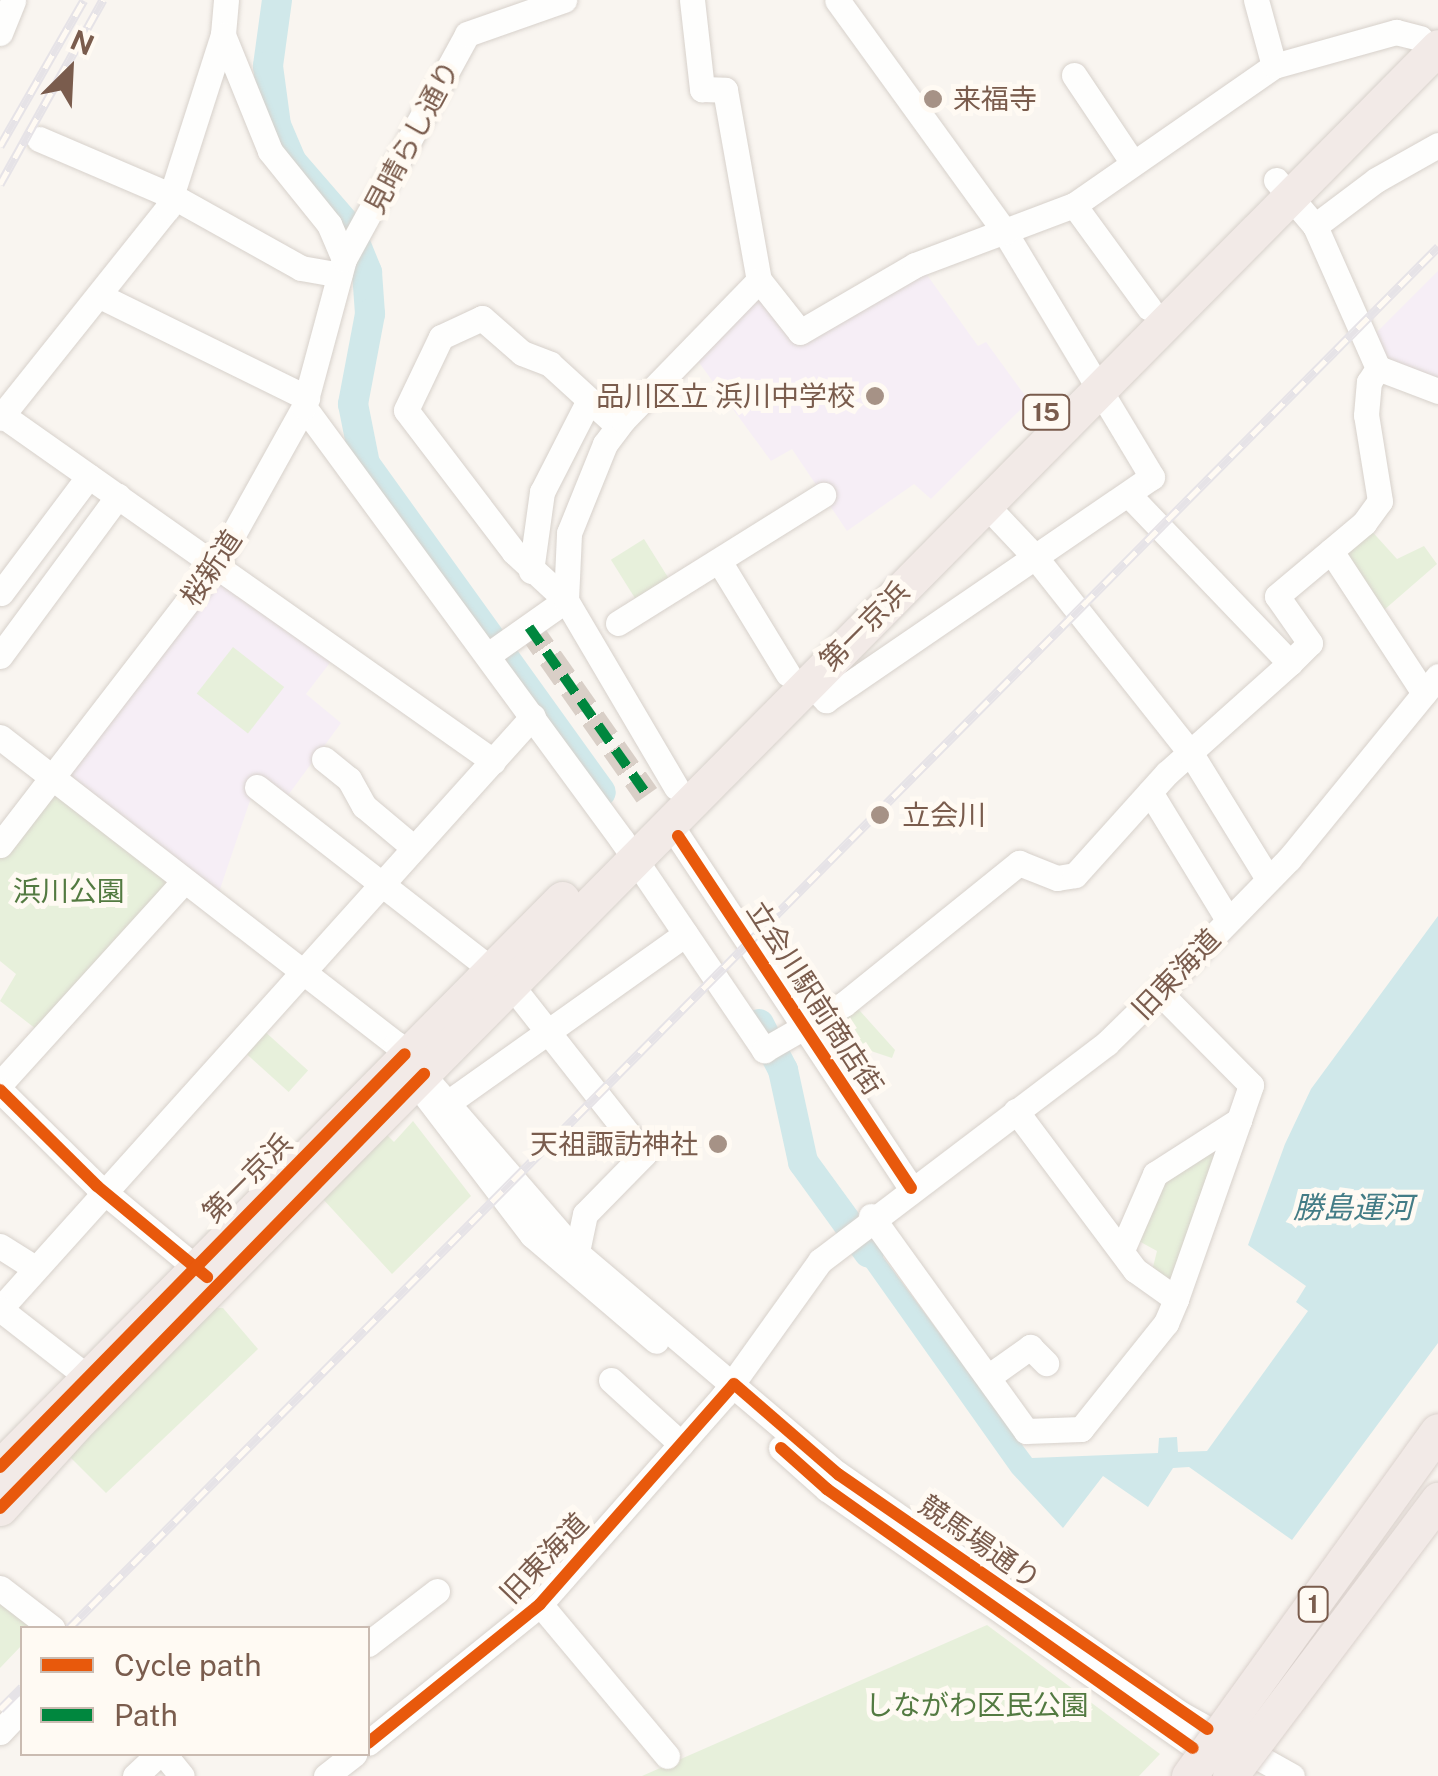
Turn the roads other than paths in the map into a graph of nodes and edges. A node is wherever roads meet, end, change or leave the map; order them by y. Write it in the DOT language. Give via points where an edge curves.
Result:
graph roads {
  1 [pos="13,0"];
  2 [pos="226,0"];
  3 [pos="564,0"];
  4 [pos="692,0"];
  5 [pos="836,0"];
  6 [pos="1256,0"];
  7 [pos="0,33"];
  8 [pos="222,34"];
  9 [pos="1432,35"];
  10 [pos="1274,66"];
  11 [pos="1074,75"];
  12 [pos="39,139"];
  13 [pos="1438,146"];
  14 [pos="1133,163"];
  15 [pos="1283,188"];
  16 [pos="174,196"];
  17 [pos="1074,205"];
  18 [pos="1315,226"];
  19 [pos="1004,232"];
  20 [pos="345,262"];
  21 [pos="759,280"];
  22 [pos="100,296"];
  23 [pos="1149,308"];
  24 [pos="1378,368"];
  25 [pos="1090,382"];
  26 [pos="1438,391"];
  27 [pos="589,400"];
  28 [pos="306,402"];
  29 [pos="1,416"];
  30 [pos="618,426"];
  31 [pos="89,476"];
  32 [pos="823,495"];
  33 [pos="1129,495"];
  34 [pos="118,496"];
  35 [pos="985,504"];
  36 [pos="1331,551"];
  37 [pos="1036,558"];
  38 [pos="718,561"];
  39 [pos="216,566"];
  40 [pos="531,571"];
  41 [pos="1,593"];
  42 [pos="566,600"];
  43 [pos="618,623"];
  44 [pos="497,649"];
  45 [pos="0,656"];
  46 [pos="1290,663"];
  47 [pos="798,678"];
  48 [pos="1431,684"];
  49 [pos="533,716"];
  50 [pos="0,736"];
  51 [pos="1190,752"];
  52 [pos="324,759"];
  53 [pos="492,761"];
  54 [pos="53,778"];
  55 [pos="257,787"];
  56 [pos="676,787"];
  57 [pos="1150,792"];
  58 [pos="642,841"];
  59 [pos="0,845"];
  60 [pos="414,848"];
  61 [pos="1268,879"];
  62 [pos="184,881"];
  63 [pos="382,884"];
  64 [pos="1228,920"];
  65 [pos="685,934"];
  66 [pos="301,970"];
  67 [pos="501,977"];
  68 [pos="1159,992"];
  69 [pos="804,1030"];
  70 [pos="548,1032"];
  71 [pos="415,1070"];
  72 [pos="0,1087"];
  73 [pos="450,1102"];
  74 [pos="1016,1112"];
  75 [pos="1239,1120"];
  76 [pos="911,1188"];
  77 [pos="101,1190"];
  78 [pos="868,1219"];
  79 [pos="0,1246"];
  80 [pos="1122,1250"];
  81 [pos="577,1254"];
  82 [pos="36,1268"];
  83 [pos="205,1275"];
  84 [pos="1176,1299"];
  85 [pos="0,1309"];
  86 [pos="1046,1363"];
  87 [pos="86,1376"];
  88 [pos="988,1378"];
  89 [pos="612,1380"];
  90 [pos="729,1389"];
  91 [pos="1438,1431"];
  92 [pos="681,1444"];
  93 [pos="1438,1462"];
  94 [pos="0,1467"];
  95 [pos="1438,1500"];
  96 [pos="0,1508"];
  97 [pos="0,1588"];
  98 [pos="437,1591"];
  99 [pos="540,1604"];
  100 [pos="49,1626"];
  101 [pos="370,1642"];
  102 [pos="20,1710"];
  103 [pos="0,1732"];
  104 [pos="370,1741"];
  105 [pos="351,1756"];
  106 [pos="667,1756"];
  107 [pos="170,1759"];
  108 [pos="134,1776"];
  109 [pos="326,1776"];
  110 [pos="1188,1776"];
  111 [pos="1202,1776"];
  112 [pos="1230,1776"];
  113 [pos="1241,1776"];
  114 [pos="1292,1776"];
  1 -- 7 [label="street"];
  2 -- 8 [label="street"];
  3 -- 20 [label="street, 見晴らし通り" via="466,34"];
  4 -- 21 [label="street" via="702,89 725,90"];
  5 -- 19 [label="street"];
  6 -- 10 [label="street"];
  8 -- 16 [label="street"];
  8 -- 20 [label="street" via="270,151 329,224"];
  9 -- 10 [label="street" via="1396,32"];
  9 -- 15 [label="highway, 第一京浜 / 15"];
  10 -- 14 [label="street"];
  11 -- 14 [label="street"];
  12 -- 16 [label="street"];
  13 -- 18 [label="street" via="1376,180"];
  14 -- 17 [label="street"];
  15 -- 18 [label="street"];
  15 -- 23 [label="highway, 第一京浜 / 15"];
  15 -- 25 [label="highway, 第一京浜 / 15"];
  16 -- 20 [label="street" via="301,268"];
  16 -- 22 [label="street"];
  17 -- 19 [label="street"];
  17 -- 23 [label="street"];
  18 -- 24 [label="street"];
  19 -- 21 [label="street" via="915,265 800,332"];
  19 -- 25 [label="street"];
  20 -- 28 [label="street, 桜新道"];
  21 -- 30 [label="street"];
  22 -- 28 [label="street"];
  22 -- 29 [label="street"];
  23 -- 25 [label="highway, 第一京浜 / 15"];
  24 -- 26 [label="street"];
  24 -- 36 [label="street" via="1369,382 1366,415 1380,501"];
  25 -- 33 [label="street" via="1152,477"];
  25 -- 35 [label="highway, 第一京浜 / 15"];
  25 -- 47 [label="highway, 第一京浜 / 15"];
  27 -- 30 [label="street"];
  27 -- 40 [label="street" via="542,492"];
  27 -- 40 [label="street" via="482,318 440,337 406,410"];
  28 -- 39 [label="street, 桜新道"];
  28 -- 44 [label="street"];
  29 -- 31 [label="street"];
  30 -- 42 [label="street" via="569,533"];
  31 -- 34 [label="street"];
  31 -- 41 [label="street"];
  32 -- 38 [label="street"];
  33 -- 37 [label="street"];
  33 -- 46 [label="street"];
  34 -- 39 [label="street"];
  34 -- 45 [label="street"];
  35 -- 37 [label="street"];
  35 -- 47 [label="highway, 第一京浜 / 15"];
  36 -- 46 [label="street" via="1276,596 1310,643"];
  36 -- 48 [label="street"];
  37 -- 47 [label="street" via="826,700"];
  37 -- 51 [label="street"];
  38 -- 43 [label="street"];
  38 -- 47 [label="street"];
  39 -- 53 [label="street"];
  39 -- 54 [label="street, 桜新道"];
  40 -- 42 [label="street"];
  42 -- 44 [label="street"];
  42 -- 56 [label="street"];
  44 -- 49 [label="street"];
  46 -- 51 [label="street"];
  47 -- 56 [label="highway, 第一京浜 / 15"];
  47 -- 58 [label="highway, 第一京浜 / 15"];
  48 -- 61 [label="street, 旧東海道"];
  49 -- 53 [label="street"];
  49 -- 58 [label="street"];
  50 -- 54 [label="street"];
  51 -- 57 [label="street"];
  51 -- 61 [label="street"];
  52 -- 60 [label="street" via="349,779 364,806"];
  53 -- 60 [label="street"];
  54 -- 59 [label="street, 桜新道"];
  54 -- 62 [label="street"];
  55 -- 63 [label="street"];
  56 -- 58 [label="highway, 第一京浜 / 15"];
  57 -- 64 [label="street"];
  57 -- 69 [label="street" via="1076,875 1057,878 1020,863"];
  58 -- 65 [label="street"];
  58 -- 67 [label="highway, 第一京浜 / 15"];
  58 -- 69 [label="street, 立会川駅前商店街"];
  60 -- 63 [label="street"];
  61 -- 64 [label="street, 旧東海道"];
  62 -- 66 [label="street"];
  62 -- 72 [label="street"];
  63 -- 66 [label="street"];
  63 -- 67 [label="street"];
  64 -- 68 [label="street, 旧東海道"];
  65 -- 69 [label="street" via="764,1050"];
  65 -- 70 [label="street"];
  66 -- 71 [label="street"];
  66 -- 77 [label="street"];
  67 -- 70 [label="street"];
  67 -- 71 [label="highway, 第一京浜 / 15"];
  68 -- 74 [label="street, 旧東海道" via="1107,1043"];
  68 -- 75 [label="street" via="1251,1085"];
  69 -- 76 [label="street, 立会川駅前商店街"];
  70 -- 73 [label="street"];
  70 -- 81 [label="street" via="644,1154 585,1214"];
  71 -- 73 [label="street, 競馬場通り"];
  71 -- 83 [label="highway, 第一京浜 / 15"];
  71 -- 90 [label="street, 競馬場通り" via="541,1244"];
  72 -- 77 [label="street"];
  73 -- 81 [label="street, 競馬場通り"];
  74 -- 76 [label="street, 旧東海道"];
  74 -- 80 [label="street"];
  75 -- 80 [label="street" via="1155,1174"];
  75 -- 84 [label="street"];
  76 -- 78 [label="street, 旧東海道"];
  77 -- 82 [label="street"];
  77 -- 83 [label="street"];
  78 -- 88 [label="street"];
  78 -- 90 [label="street, 旧東海道" via="820,1261"];
  79 -- 82 [label="street"];
  80 -- 84 [label="street" via="1135,1270"];
  81 -- 90 [label="street, 競馬場通り"];
  82 -- 85 [label="street"];
  83 -- 87 [label="highway, 第一京浜 / 15"];
  83 -- 96 [label="highway, 第一京浜 / 15"];
  84 -- 88 [label="street" via="1166,1323 1081,1429 1026,1432"];
  85 -- 87 [label="street"];
  86 -- 88 [label="street" via="1030,1347"];
  87 -- 94 [label="highway, 第一京浜 / 15"];
  89 -- 92 [label="street"];
  90 -- 92 [label="street, 旧東海道"];
  90 -- 113 [label="street, 競馬場通り" via="827,1489"];
  90 -- 114 [label="street, 競馬場通り" via="838,1474 1181,1714"];
  91 -- 110 [label="highway, 1, bridge"];
  92 -- 99 [label="street, 旧東海道"];
  93 -- 111 [label="highway"];
  95 -- 112 [label="highway, 1, bridge"];
  97 -- 100 [label="street"];
  98 -- 101 [label="street"];
  99 -- 104 [label="street, 旧東海道"];
  99 -- 106 [label="street"];
  102 -- 103 [label="street"];
  105 -- 109 [label="street"];
  107 -- 108 [label="street"];
}
